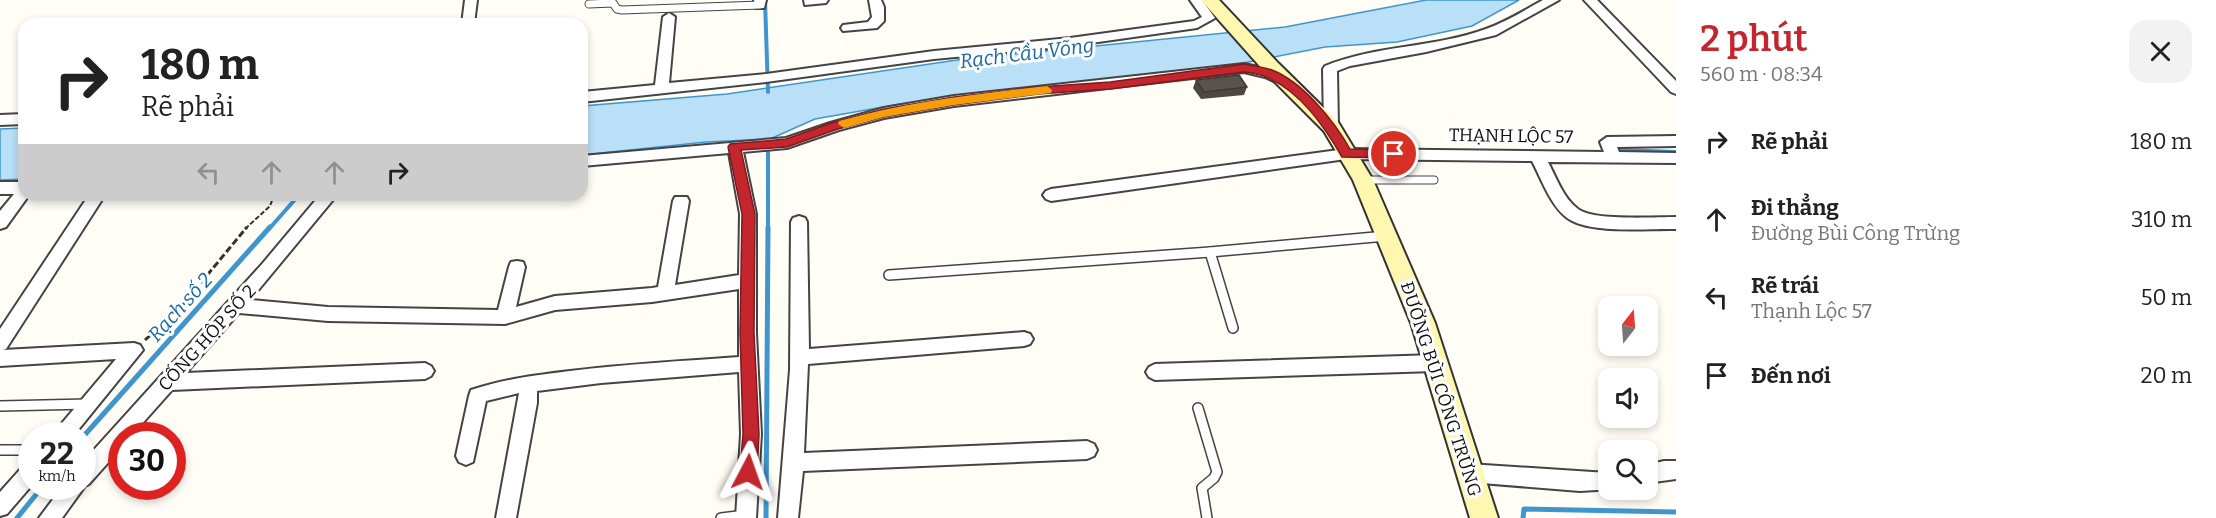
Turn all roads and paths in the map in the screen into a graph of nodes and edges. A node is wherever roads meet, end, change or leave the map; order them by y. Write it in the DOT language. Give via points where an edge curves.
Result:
graph roads {
  1 [pos="471,0"];
  2 [pos="875,0"];
  3 [pos="1196,0"];
  4 [pos="1210,0"];
  5 [pos="1553,0"];
  6 [pos="1590,0"];
  7 [pos="760,2"];
  8 [pos="589,4"];
  9 [pos="669,17"];
  10 [pos="469,18"];
  11 [pos="848,28"];
  12 [pos="1290,86"];
  13 [pos="662,89"];
  14 [pos="1676,89"];
  15 [pos="588,96"];
  16 [pos="18,119"];
  17 [pos="0,120"];
  18 [pos="1331,127"];
  19 [pos="1676,141"];
  20 [pos="735,147"];
  21 [pos="1346,154"];
  22 [pos="1537,156"];
  23 [pos="1614,157"];
  24 [pos="1676,158"];
  25 [pos="588,160"];
  26 [pos="1363,180"];
  27 [pos="1434,180"];
  28 [pos="0,188"];
  29 [pos="18,189"];
  30 [pos="1051,195"];
  31 [pos="18,198"];
  32 [pos="93,201"];
  33 [pos="272,201"];
  34 [pos="324,201"];
  35 [pos="681,201"];
  36 [pos="799,222"];
  37 [pos="0,223"];
  38 [pos="1676,223"];
  39 [pos="1386,236"];
  40 [pos="1210,252"];
  41 [pos="517,267"];
  42 [pos="889,276"];
  43 [pos="746,281"];
  44 [pos="665,293"];
  45 [pos="236,306"];
  46 [pos="505,317"];
  47 [pos="1233,328"];
  48 [pos="1024,339"];
  49 [pos="0,344"];
  50 [pos="134,350"];
  51 [pos="799,357"];
  52 [pos="0,358"];
  53 [pos="1435,363"];
  54 [pos="748,364"];
  55 [pos="425,371"];
  56 [pos="1155,372"];
  57 [pos="168,382"];
  58 [pos="528,384"];
  59 [pos="88,404"];
  60 [pos="0,406"];
  61 [pos="1198,408"];
  62 [pos="73,422"];
  63 [pos="0,450"];
  64 [pos="18,450"];
  65 [pos="1087,450"];
  66 [pos="466,456"];
  67 [pos="96,462"];
  68 [pos="795,462"];
  69 [pos="1676,470"];
  70 [pos="1658,471"];
  71 [pos="1468,473"];
  72 [pos="1598,482"];
  73 [pos="18,486"];
  74 [pos="64,500"];
  75 [pos="0,507"];
  76 [pos="746,516"];
  77 [pos="49,518"];
  78 [pos="506,518"];
  79 [pos="721,518"];
  80 [pos="788,518"];
  81 [pos="1207,518"];
  82 [pos="1484,518"];
  1 -- 10 [label="street"];
  2 -- 11 [label="street" via="879,18 872,25"];
  3 -- 13 [label="street" via="1209,18 1197,24"];
  4 -- 12 [label="street, ĐƯỜNG BÙI CÔNG TRỪNG"];
  5 -- 18 [label="street" via="1491,33 1363,58 1330,69"];
  6 -- 14 [label="street"];
  7 -- 8 [label="lane" via="622,10 613,3"];
  9 -- 13 [label="street"];
  12 -- 18 [label="street, ĐƯỜNG BÙI CÔNG TRỪNG"];
  12 -- 20 [label="street" via="1269,73 1244,68 1110,86 1038,90 884,113 787,143"];
  13 -- 15 [label="street"];
  16 -- 17 [label="street"];
  18 -- 21 [label="street, ĐƯỜNG BÙI CÔNG TRỪNG"];
  19 -- 23 [label="street" via="1607,142"];
  20 -- 25 [label="street"];
  20 -- 43 [label="street" via="748,214"];
  21 -- 22 [label="street, THẠNH LỘC 57"];
  21 -- 26 [label="street, ĐƯỜNG BÙI CÔNG TRỪNG"];
  21 -- 30 [label="street, THẠNH LỘC 57"];
  22 -- 23 [label="street, THẠNH LỘC 57"];
  22 -- 38 [label="street" via="1575,217 1597,222"];
  23 -- 24 [label="street, THẠNH LỘC 57"];
  26 -- 27 [label="lane"];
  26 -- 39 [label="street, ĐƯỜNG BÙI CÔNG TRỪNG"];
  28 -- 29 [label="street"];
  31 -- 37 [label="street"];
  32 -- 49 [label="street"];
  33 -- 50 [label="path" via="180,308"];
  34 -- 45 [label="street, CỐNG HỘP SỐ 2"];
  35 -- 44 [label="street"];
  36 -- 51 [label="street"];
  39 -- 40 [label="lane"];
  39 -- 53 [label="street, ĐƯỜNG BÙI CÔNG TRỪNG" via="1423,323"];
  40 -- 42 [label="lane"];
  40 -- 47 [label="lane"];
  41 -- 46 [label="street"];
  43 -- 44 [label="street"];
  43 -- 54 [label="street"];
  44 -- 46 [label="street" via="555,303"];
  45 -- 46 [label="street" via="328,314"];
  45 -- 57 [label="street, CỐNG HỘP SỐ 2"];
  48 -- 51 [label="street"];
  50 -- 52 [label="street"];
  50 -- 59 [label="street"];
  51 -- 68 [label="street"];
  53 -- 56 [label="street"];
  53 -- 71 [label="street, ĐƯỜNG BÙI CÔNG TRỪNG"];
  54 -- 58 [label="street"];
  54 -- 76 [label="street" via="751,434"];
  55 -- 57 [label="street"];
  57 -- 67 [label="street, CỐNG HỘP SỐ 2"];
  58 -- 66 [label="street" via="478,396"];
  58 -- 78 [label="street" via="528,403"];
  59 -- 60 [label="lane"];
  59 -- 62 [label="street"];
  61 -- 81 [label="lane" via="1217,472 1202,486"];
  63 -- 64 [label="lane"];
  65 -- 68 [label="street"];
  68 -- 80 [label="street"];
  69 -- 70 [label="street"];
  71 -- 72 [label="street"];
  71 -- 82 [label="street, ĐƯỜNG BÙI CÔNG TRỪNG"];
  73 -- 75 [label="street"];
  74 -- 77 [label="street"];
  76 -- 79 [label="lane"];
}
